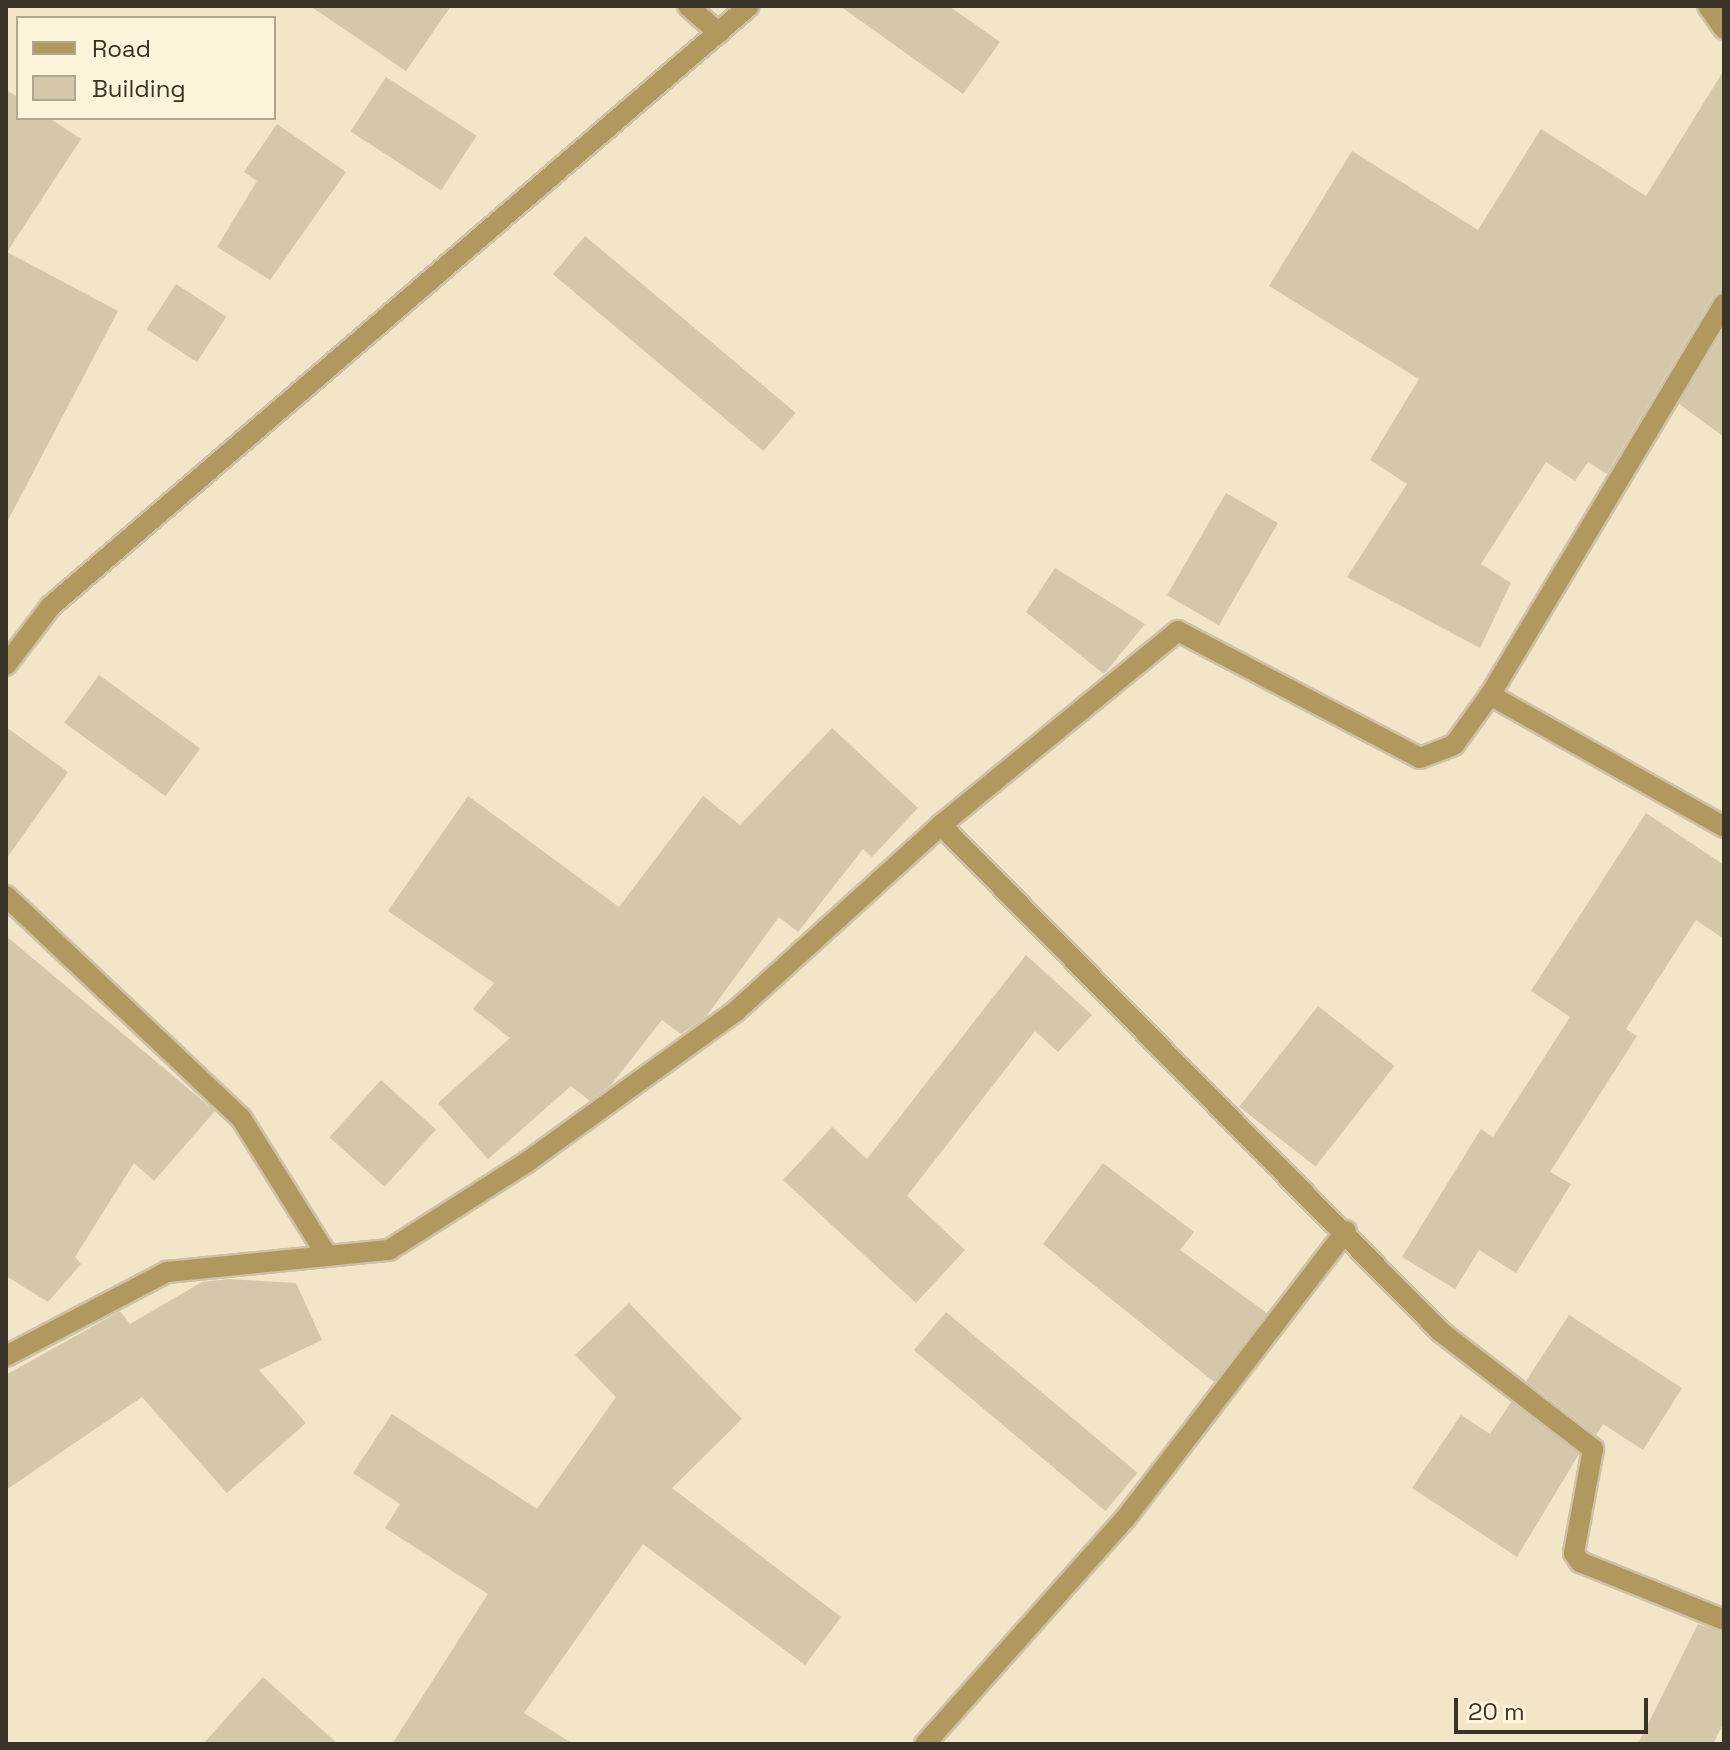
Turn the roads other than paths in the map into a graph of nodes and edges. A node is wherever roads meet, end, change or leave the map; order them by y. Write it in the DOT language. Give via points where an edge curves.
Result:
graph roads {
  1 [pos="688,6"];
  2 [pos="749,6"];
  3 [pos="1708,6"];
  4 [pos="1724,29"];
  5 [pos="719,33"];
  6 [pos="1724,304"];
  7 [pos="6,665"];
  8 [pos="1490,695"];
  9 [pos="941,825"];
  10 [pos="1724,827"];
  11 [pos="6,896"];
  12 [pos="1346,1231"];
  13 [pos="326,1254"];
  14 [pos="6,1356"];
  15 [pos="1724,1620"];
  16 [pos="925,1744"];
  1 -- 5 [label="street"];
  2 -- 5 [label="street"];
  3 -- 4 [label="street"];
  5 -- 7 [label="street" via="51,606"];
  6 -- 8 [label="street"];
  8 -- 9 [label="street" via="1454,745 1420,758 1178,631"];
  8 -- 10 [label="street"];
  9 -- 12 [label="street"];
  9 -- 13 [label="street" via="736,1011 527,1162 389,1250"];
  11 -- 13 [label="street" via="241,1118"];
  12 -- 15 [label="street" via="1441,1332 1593,1449 1574,1553 1580,1562"];
  12 -- 16 [label="street" via="1125,1519"];
  13 -- 14 [label="street" via="167,1272"];
}
